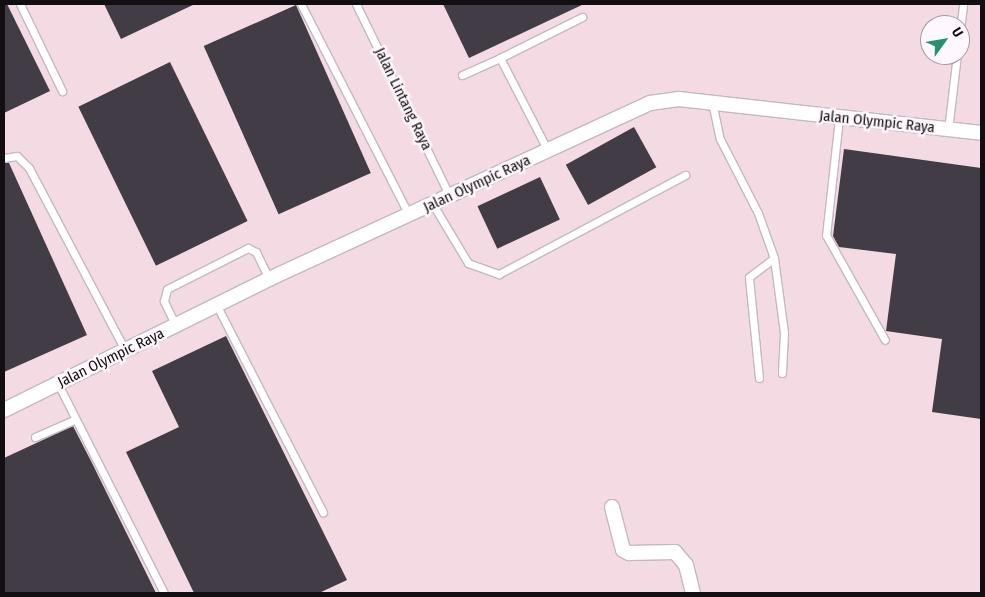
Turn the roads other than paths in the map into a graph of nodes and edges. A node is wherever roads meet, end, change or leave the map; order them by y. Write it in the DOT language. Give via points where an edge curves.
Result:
graph roads {
  1 [pos="20,4"];
  2 [pos="301,4"];
  3 [pos="356,4"];
  4 [pos="582,17"];
  5 [pos="500,58"];
  6 [pos="956,65"];
  7 [pos="462,75"];
  8 [pos="62,91"];
  9 [pos="712,102"];
  10 [pos="839,118"];
  11 [pos="948,130"];
  12 [pos="981,133"];
  13 [pos="549,151"];
  14 [pos="4,158"];
  15 [pos="685,175"];
  16 [pos="449,195"];
  17 [pos="432,203"];
  18 [pos="410,215"];
  19 [pos="774,258"];
  20 [pos="269,278"];
  21 [pos="217,306"];
  22 [pos="176,326"];
  23 [pos="885,340"];
  24 [pos="125,350"];
  25 [pos="782,373"];
  26 [pos="758,378"];
  27 [pos="58,384"];
  28 [pos="4,410"];
  29 [pos="74,420"];
  30 [pos="35,438"];
  31 [pos="612,507"];
  32 [pos="323,512"];
  33 [pos="164,593"];
  34 [pos="693,593"];
  1 -- 8 [label="lane"];
  2 -- 18 [label="lane"];
  3 -- 16 [label="lane, Jalan Lintang Raya"];
  4 -- 5 [label="lane"];
  5 -- 7 [label="lane"];
  5 -- 13 [label="lane"];
  6 -- 11 [label="lane"];
  9 -- 10 [label="street, Jalan Olympic Raya"];
  9 -- 13 [label="street, Jalan Olympic Raya" via="679,99 650,103"];
  9 -- 19 [label="lane" via="720,139 758,213"];
  10 -- 11 [label="street, Jalan Olympic Raya"];
  10 -- 23 [label="lane" via="826,235"];
  11 -- 12 [label="street, Jalan Olympic Raya"];
  13 -- 16 [label="street, Jalan Olympic Raya"];
  14 -- 24 [label="lane" via="17,156 29,168"];
  15 -- 17 [label="lane" via="499,274 480,270 468,263"];
  16 -- 17 [label="street, Jalan Olympic Raya"];
  17 -- 18 [label="street, Jalan Olympic Raya"];
  18 -- 20 [label="street, Jalan Olympic Raya"];
  19 -- 25 [label="lane" via="784,333"];
  19 -- 26 [label="lane" via="749,278"];
  20 -- 21 [label="street, Jalan Olympic Raya"];
  20 -- 22 [label="lane" via="256,252 248,248 167,289 164,301"];
  21 -- 22 [label="street, Jalan Olympic Raya"];
  21 -- 32 [label="lane"];
  22 -- 24 [label="street, Jalan Olympic Raya"];
  24 -- 27 [label="street, Jalan Olympic Raya"];
  27 -- 28 [label="street, Jalan Olympic Raya"];
  27 -- 29 [label="lane"];
  29 -- 30 [label="lane"];
  29 -- 33 [label="lane"];
  31 -- 34 [label="street" via="623,550 629,553 675,552 686,566"];
}
